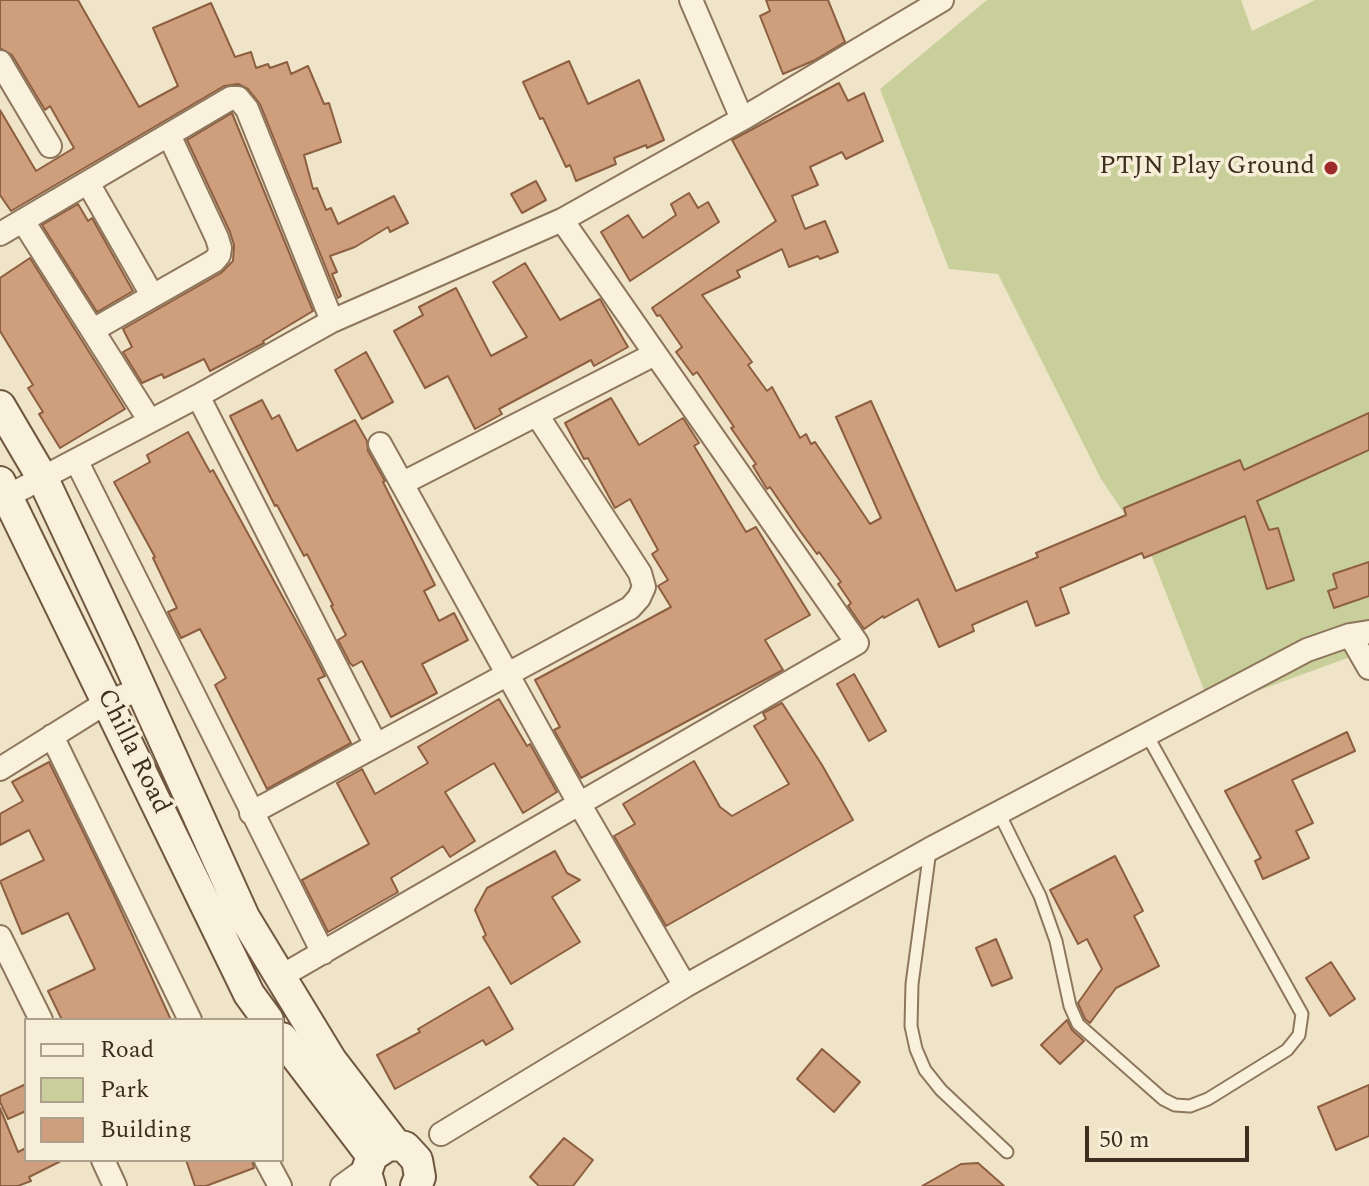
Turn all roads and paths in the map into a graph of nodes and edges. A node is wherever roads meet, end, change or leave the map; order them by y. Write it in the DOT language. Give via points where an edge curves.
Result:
graph roads {
  1 [pos="691,0"];
  2 [pos="942,0"];
  3 [pos="917,6"];
  4 [pos="0,62"];
  5 [pos="742,119"];
  6 [pos="169,135"];
  7 [pos="50,146"];
  8 [pos="88,183"];
  9 [pos="562,220"];
  10 [pos="23,221"];
  11 [pos="0,234"];
  12 [pos="152,295"];
  13 [pos="332,321"];
  14 [pos="93,330"];
  15 [pos="655,354"];
  16 [pos="198,396"];
  17 [pos="0,406"];
  18 [pos="537,415"];
  19 [pos="150,421"];
  20 [pos="380,444"];
  21 [pos="76,460"];
  22 [pos="43,479"];
  23 [pos="403,483"];
  24 [pos="4,489"];
  25 [pos="1360,634"];
  26 [pos="1369,668"];
  27 [pos="508,673"];
  28 [pos="141,689"];
  29 [pos="107,702"];
  30 [pos="1147,735"];
  31 [pos="52,736"];
  32 [pos="376,745"];
  33 [pos="0,769"];
  34 [pos="580,805"];
  35 [pos="251,813"];
  36 [pos="999,813"];
  37 [pos="930,849"];
  38 [pos="0,937"];
  39 [pos="323,953"];
  40 [pos="280,977"];
  41 [pos="685,986"];
  42 [pos="40,1018"];
  43 [pos="189,1018"];
  44 [pos="267,1018"];
  45 [pos="284,1040"];
  46 [pos="1007,1152"];
  47 [pos="104,1162"];
  48 [pos="267,1162"];
  49 [pos="399,1169"];
  50 [pos="115,1186"];
  51 [pos="280,1186"];
  52 [pos="341,1186"];
  1 -- 5 [label="street"];
  2 -- 3 [label="street"];
  3 -- 5 [label="street"];
  4 -- 7 [label="street"];
  5 -- 9 [label="street"];
  6 -- 8 [label="street"];
  6 -- 12 [label="street" via="220,248 214,261"];
  6 -- 13 [label="street" via="231,98 244,103"];
  8 -- 10 [label="street"];
  8 -- 12 [label="street"];
  9 -- 13 [label="street"];
  9 -- 15 [label="street"];
  10 -- 11 [label="street"];
  10 -- 14 [label="street"];
  12 -- 14 [label="street"];
  13 -- 16 [label="street"];
  14 -- 19 [label="street"];
  15 -- 18 [label="street"];
  15 -- 34 [label="street" via="857,643"];
  16 -- 19 [label="street"];
  16 -- 32 [label="street"];
  17 -- 22 [label="main road"];
  18 -- 23 [label="street"];
  18 -- 27 [label="street" via="644,587 630,608"];
  19 -- 21 [label="street"];
  20 -- 23 [label="street"];
  21 -- 22 [label="street"];
  21 -- 35 [label="street"];
  22 -- 24 [label="street"];
  22 -- 28 [label="main road"];
  23 -- 27 [label="street"];
  24 -- 29 [label="main road, Chilla Road"];
  25 -- 26 [label="street"];
  25 -- 30 [label="street" via="1307,650"];
  27 -- 32 [label="street"];
  27 -- 34 [label="street"];
  28 -- 29 [label="street"];
  28 -- 40 [label="main road" via="244,917"];
  29 -- 31 [label="street"];
  29 -- 44 [label="main road, Chilla Road" via="249,994"];
  30 -- 36 [label="street"];
  30 -- 36 [label="lane" via="1302,1014 1299,1035 1287,1050 1208,1099 1190,1106 1163,1099 1078,1024 1040,896"];
  31 -- 33 [label="street"];
  31 -- 43 [label="street"];
  32 -- 35 [label="street"];
  34 -- 39 [label="street"];
  34 -- 41 [label="street"];
  35 -- 39 [label="street"];
  36 -- 37 [label="street"];
  37 -- 41 [label="street"];
  37 -- 46 [label="lane" via="912,984 916,1049 941,1090"];
  38 -- 42 [label="street"];
  39 -- 40 [label="street"];
  40 -- 49 [label="main road"];
  41 -- 49 [label="street" via="441,1134"];
  45 -- 49 [label="main road"];
  47 -- 50 [label="street"];
  48 -- 51 [label="street"];
  49 -- 52 [label="street"];
}
